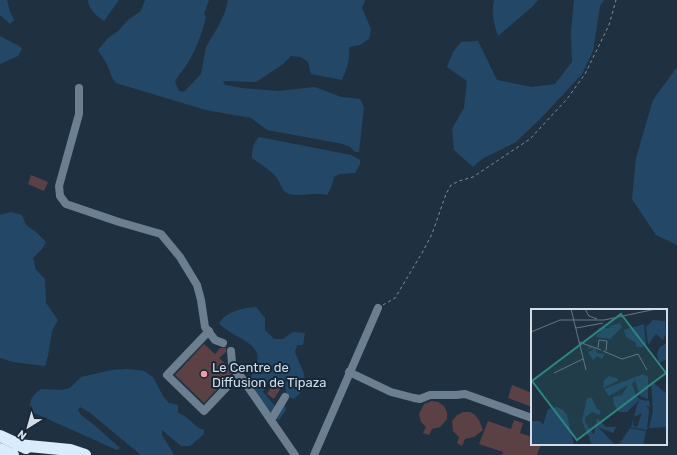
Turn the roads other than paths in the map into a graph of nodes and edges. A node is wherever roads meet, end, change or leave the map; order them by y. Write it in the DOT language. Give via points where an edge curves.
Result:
graph roads {
  1 [pos="79,88"];
  2 [pos="378,308"];
  3 [pos="208,331"];
  4 [pos="223,343"];
  5 [pos="231,351"];
  6 [pos="349,372"];
  7 [pos="239,374"];
  8 [pos="285,397"];
  9 [pos="531,418"];
  10 [pos="271,420"];
  11 [pos="0,436"];
  12 [pos="0,449"];
  13 [pos="16,450"];
  14 [pos="42,455"];
  15 [pos="85,455"];
  16 [pos="295,455"];
  17 [pos="314,455"];
  1 -- 3 [label="street" via="79,114 59,186 60,196 66,204 161,234 180,257 197,285"];
  2 -- 6 [label="street"];
  3 -- 4 [label="street" via="215,340"];
  3 -- 7 [label="street" via="167,375 204,411"];
  5 -- 7 [label="street" via="232,363"];
  6 -- 9 [label="street" via="391,392 414,398 420,399 430,394 465,394"];
  6 -- 17 [label="street"];
  7 -- 10 [label="street"];
  8 -- 10 [label="street"];
  10 -- 16 [label="street"];
  11 -- 13 [label="highway"];
  12 -- 13 [label="highway"];
  13 -- 14 [label="highway"];
  13 -- 15 [label="highway" via="70,450"];
}
